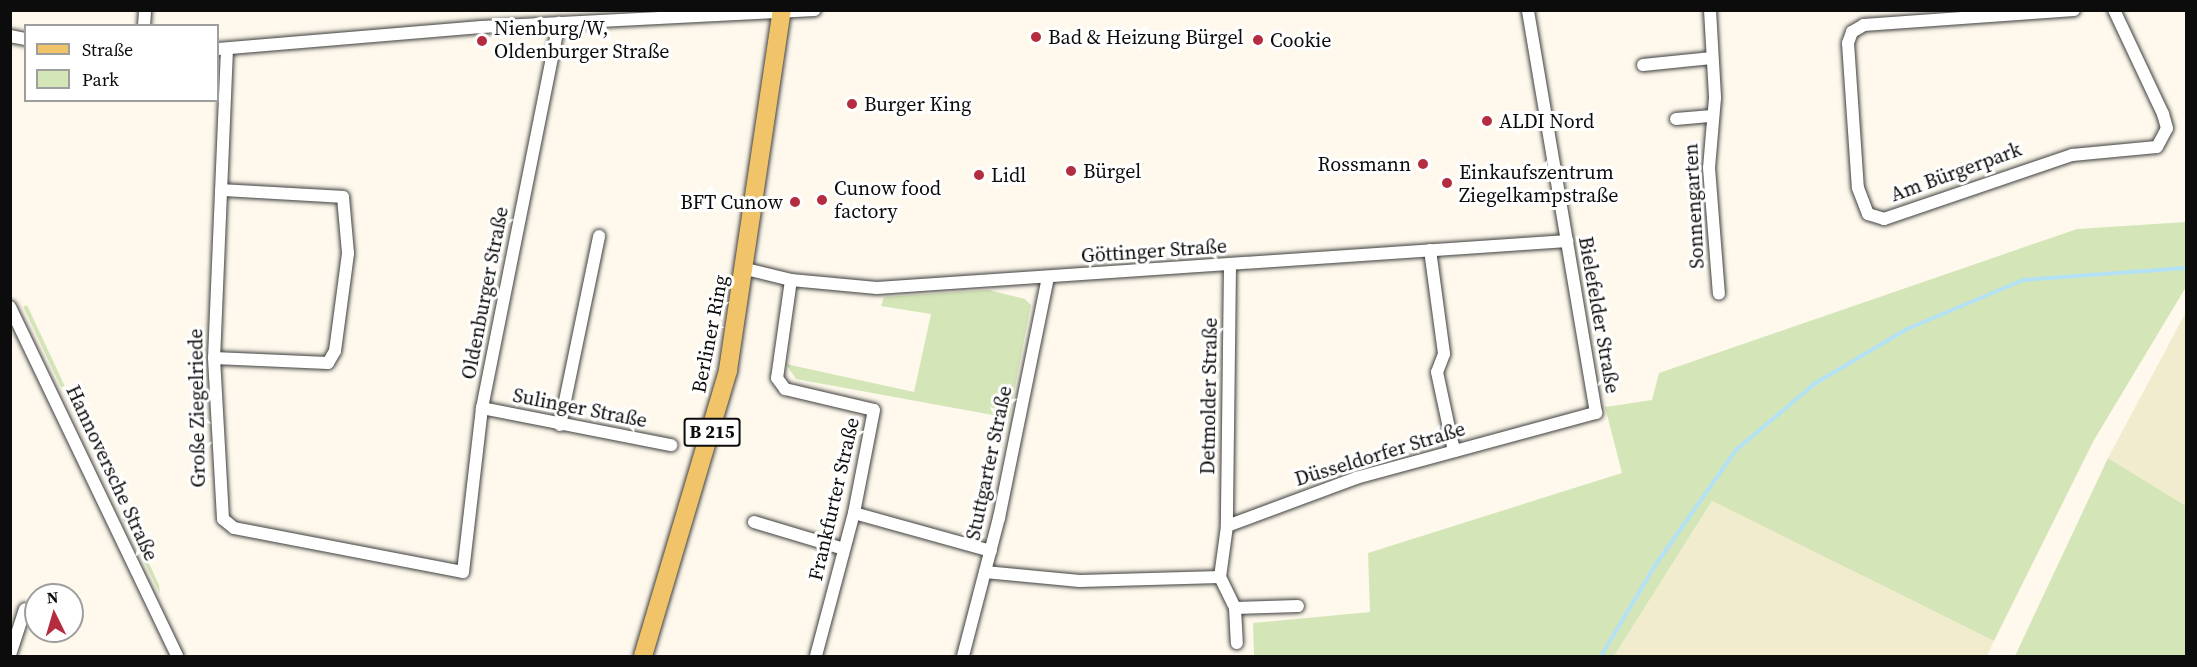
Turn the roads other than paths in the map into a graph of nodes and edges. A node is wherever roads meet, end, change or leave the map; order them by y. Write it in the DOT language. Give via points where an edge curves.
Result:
graph roads {
  1 [pos="815,10"];
  2 [pos="1528,10"];
  3 [pos="1710,10"];
  4 [pos="2074,10"];
  5 [pos="2114,10"];
  6 [pos="782,11"];
  7 [pos="1952,15"];
  8 [pos="583,16"];
  9 [pos="559,23"];
  10 [pos="222,49"];
  11 [pos="1713,58"];
  12 [pos="1643,65"];
  13 [pos="1712,116"];
  14 [pos="1676,119"];
  15 [pos="221,189"];
  16 [pos="599,236"];
  17 [pos="1567,242"];
  18 [pos="1431,250"];
  19 [pos="1230,266"];
  20 [pos="746,269"];
  21 [pos="1048,277"];
  22 [pos="791,280"];
  23 [pos="1719,294"];
  24 [pos="11,308"];
  25 [pos="214,358"];
  26 [pos="482,408"];
  27 [pos="1596,413"];
  28 [pos="560,425"];
  29 [pos="671,445"];
  30 [pos="1454,451"];
  31 [pos="854,513"];
  32 [pos="754,522"];
  33 [pos="1227,526"];
  34 [pos="844,549"];
  35 [pos="991,551"];
  36 [pos="463,572"];
  37 [pos="985,572"];
  38 [pos="1220,577"];
  39 [pos="1298,606"];
  40 [pos="1235,608"];
  41 [pos="24,612"];
  42 [pos="1236,643"];
  43 [pos="10,655"];
  44 [pos="177,657"];
  45 [pos="643,657"];
  46 [pos="816,657"];
  47 [pos="963,657"];
  1 -- 6 [label="street"];
  2 -- 17 [label="street, Bielefelder Straße"];
  3 -- 11 [label="street, Sonnengarten"];
  4 -- 7 [label="street, Am Bürgerpark"];
  5 -- 7 [label="street, Am Bürgerpark" via="2163,114 2167,128 2157,147 2072,155 1884,219 1868,214 1858,188 1848,43 1852,32 1864,26"];
  6 -- 8 [label="street"];
  6 -- 20 [label="main road, Berliner Ring / B 215"];
  8 -- 9 [label="street"];
  9 -- 10 [label="street"];
  9 -- 26 [label="street, Oldenburger Straße"];
  10 -- 15 [label="street, Große Ziegelriede"];
  11 -- 12 [label="street"];
  11 -- 13 [label="street, Sonnengarten"];
  13 -- 14 [label="street, Sonnengarten"];
  13 -- 23 [label="street, Sonnengarten" via="1709,168"];
  15 -- 25 [label="street, Große Ziegelriede"];
  15 -- 25 [label="street" via="343,198 348,253 335,351 328,363"];
  16 -- 28 [label="street"];
  17 -- 18 [label="street, Göttinger Straße"];
  17 -- 27 [label="street, Bielefelder Straße"];
  18 -- 19 [label="street, Göttinger Straße"];
  18 -- 30 [label="street" via="1444,354 1437,372"];
  19 -- 21 [label="street, Göttinger Straße"];
  19 -- 33 [label="street, Detmolder Straße"];
  20 -- 22 [label="street, Göttinger Straße"];
  20 -- 45 [label="main road, Berliner Ring / B 215" via="706,457"];
  21 -- 22 [label="street, Göttinger Straße" via="877,288"];
  21 -- 35 [label="street, Stuttgarter Straße"];
  22 -- 31 [label="street, Frankfurter Straße" via="776,353 777,378 785,389 874,410"];
  24 -- 44 [label="street, Hannoversche Straße"];
  25 -- 36 [label="street, Große Ziegelriede" via="219,510 230,525"];
  26 -- 28 [label="street, Sulinger Straße"];
  26 -- 36 [label="street, Oldenburger Straße"];
  27 -- 30 [label="street, Düsseldorfer Straße"];
  28 -- 29 [label="street, Sulinger Straße"];
  30 -- 33 [label="street, Düsseldorfer Straße" via="1356,478"];
  31 -- 34 [label="street, Frankfurter Straße"];
  31 -- 35 [label="street"];
  32 -- 34 [label="street"];
  33 -- 38 [label="street"];
  34 -- 46 [label="street, Frankfurter Straße"];
  35 -- 37 [label="street, Stuttgarter Straße"];
  37 -- 38 [label="street" via="1080,581"];
  37 -- 47 [label="street, Stuttgarter Straße"];
  38 -- 40 [label="street"];
  39 -- 40 [label="street"];
  40 -- 42 [label="street"];
  41 -- 43 [label="street"];
}
